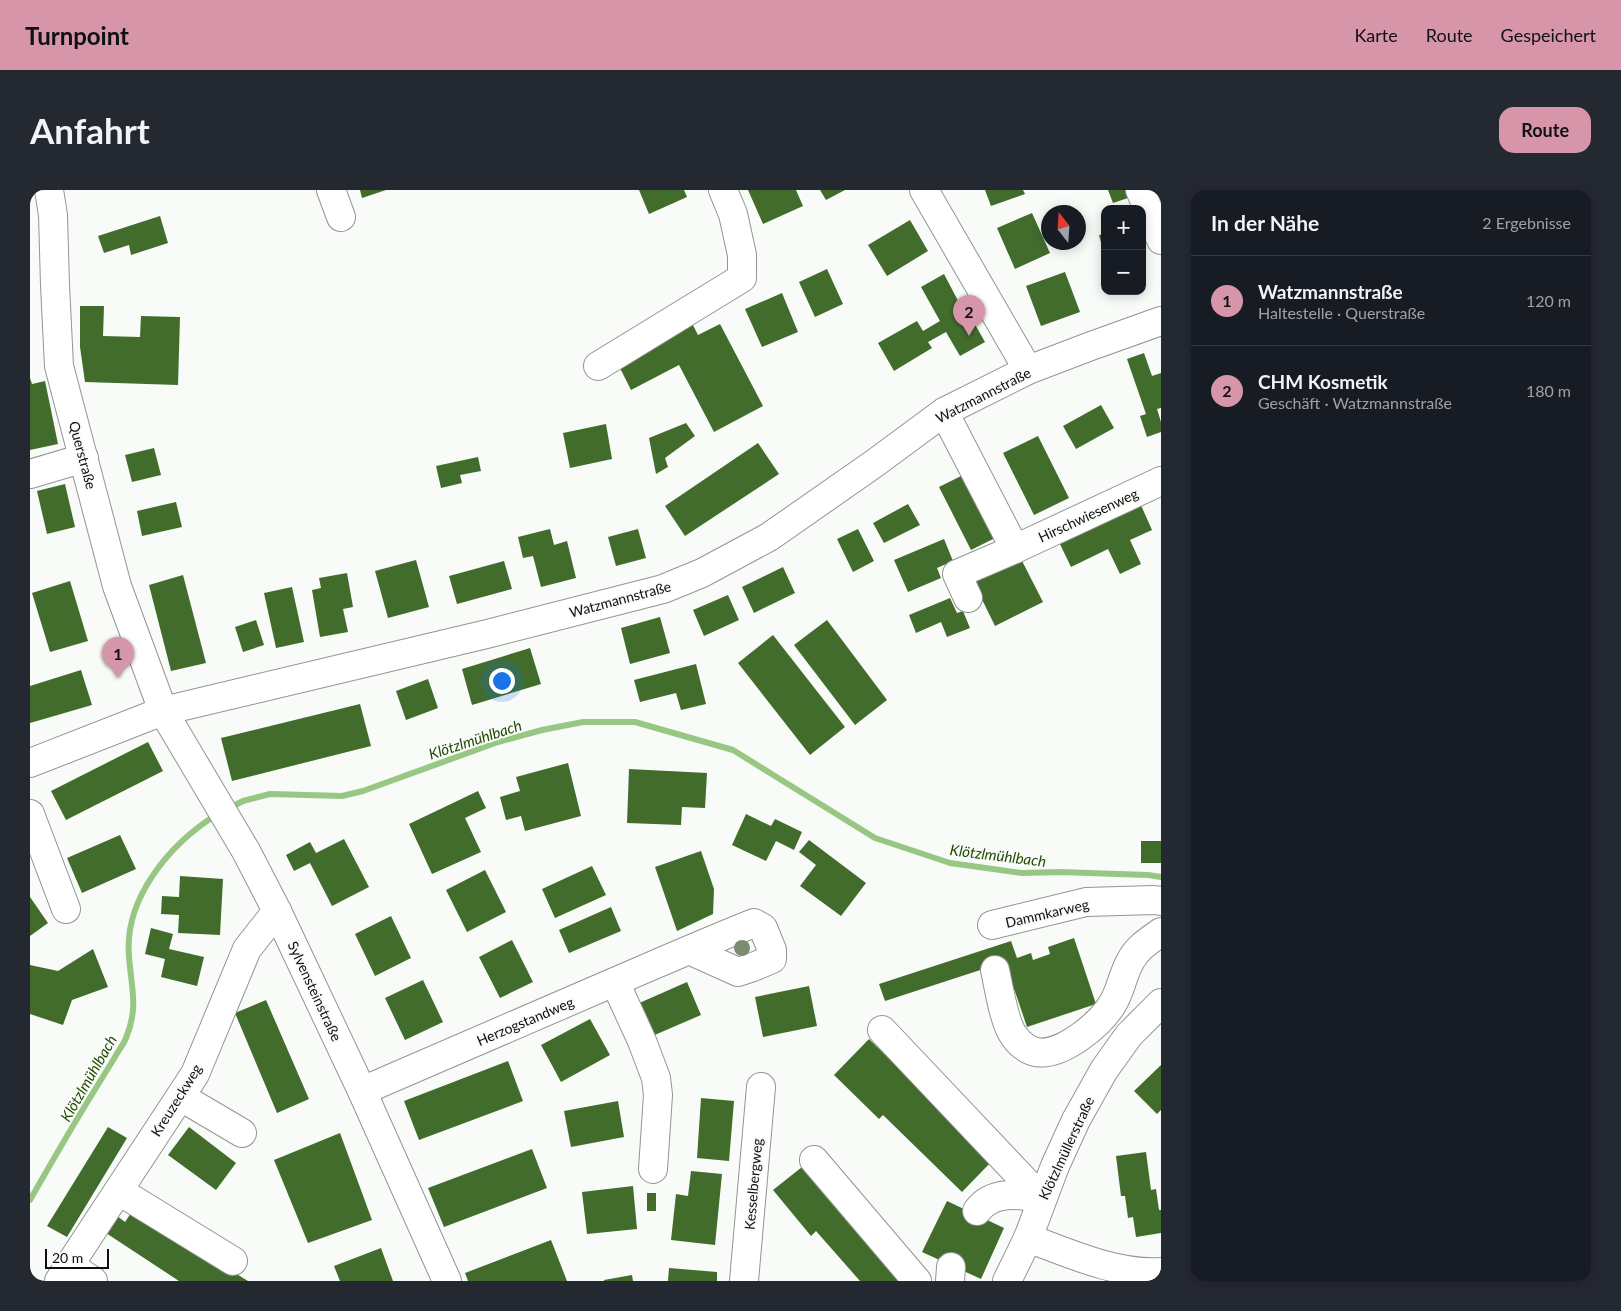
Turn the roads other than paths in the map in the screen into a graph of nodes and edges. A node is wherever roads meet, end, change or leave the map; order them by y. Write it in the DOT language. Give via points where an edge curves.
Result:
graph roads {
  1 [pos="49,190"];
  2 [pos="331,190"];
  3 [pos="723,190"];
  4 [pos="924,190"];
  5 [pos="1140,190"];
  6 [pos="341,217"];
  7 [pos="1161,240"];
  8 [pos="1161,321"];
  9 [pos="598,366"];
  10 [pos="1028,370"];
  11 [pos="944,412"];
  12 [pos="84,458"];
  13 [pos="30,474"];
  14 [pos="1161,481"];
  15 [pos="1015,549"];
  16 [pos="968,598"];
  17 [pos="163,711"];
  18 [pos="30,763"];
  19 [pos="30,814"];
  20 [pos="1161,901"];
  21 [pos="66,909"];
  22 [pos="277,911"];
  23 [pos="992,925"];
  24 [pos="1161,932"];
  25 [pos="689,950"];
  26 [pos="995,970"];
  27 [pos="615,982"];
  28 [pos="1161,1003"];
  29 [pos="882,1030"];
  30 [pos="761,1087"];
  31 [pos="362,1091"];
  32 [pos="181,1096"];
  33 [pos="242,1133"];
  34 [pos="814,1160"];
  35 [pos="653,1169"];
  36 [pos="119,1191"];
  37 [pos="1042,1199"];
  38 [pos="976,1211"];
  39 [pos="1028,1238"];
  40 [pos="233,1261"];
  41 [pos="1161,1272"];
  42 [pos="64,1273"];
  43 [pos="93,1281"];
  44 [pos="447,1281"];
  45 [pos="744,1281"];
  46 [pos="917,1281"];
  47 [pos="1007,1281"];
  1 -- 12 [label="street, Querstraße" via="53,215 59,366"];
  2 -- 6 [label="street"];
  3 -- 9 [label="street" via="733,214 742,255 742,278"];
  4 -- 10 [label="street"];
  5 -- 7 [label="street"];
  8 -- 10 [label="street, Watzmannstraße"];
  10 -- 11 [label="street, Watzmannstraße"];
  11 -- 15 [label="street"];
  11 -- 17 [label="street, Watzmannstraße" via="769,537 702,574 663,589"];
  12 -- 13 [label="street"];
  12 -- 17 [label="street, Querstraße" via="117,586"];
  14 -- 15 [label="street, Hirschwiesenweg"];
  15 -- 16 [label="street, Hirschwiesenweg" via="958,574"];
  17 -- 18 [label="street, Watzmannstraße"];
  17 -- 22 [label="street, Sylvensteinstraße" via="246,851"];
  19 -- 21 [label="street"];
  20 -- 23 [label="street, Dammkarweg" via="1086,902"];
  22 -- 31 [label="street, Sylvensteinstraße"];
  22 -- 32 [label="street, Kreuzeckweg" via="247,949 195,1074"];
  24 -- 26 [label="street" via="1140,947 1130,961 1113,1003 1087,1033 1050,1051 1036,1052 1014,1036"];
  25 -- 27 [label="street, Herzogstandweg"];
  27 -- 31 [label="street, Herzogstandweg"];
  27 -- 35 [label="street" via="656,1078"];
  28 -- 37 [label="street, Klötzlmüllerstraße" via="1129,1035 1104,1070 1076,1120"];
  29 -- 37 [label="street"];
  30 -- 45 [label="street, Kesselbergweg"];
  31 -- 44 [label="street, Sylvensteinstraße"];
  32 -- 33 [label="street"];
  32 -- 36 [label="street, Kreuzeckweg"];
  34 -- 46 [label="street"];
  36 -- 40 [label="street"];
  36 -- 42 [label="street, Kreuzeckweg"];
  37 -- 38 [label="street" via="1012,1194 982,1204"];
  37 -- 39 [label="street, Klötzlmüllerstraße"];
  39 -- 41 [label="street" via="1092,1262 1147,1273"];
  39 -- 47 [label="street, Klötzlmüllerstraße"];
  42 -- 43 [label="street"];
}
